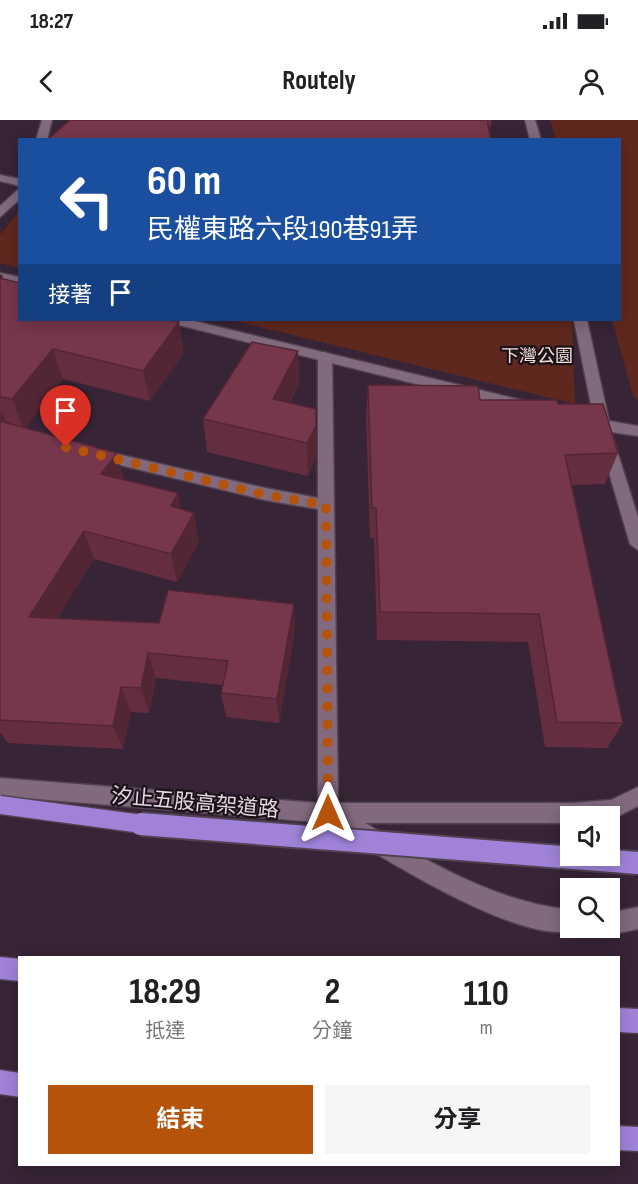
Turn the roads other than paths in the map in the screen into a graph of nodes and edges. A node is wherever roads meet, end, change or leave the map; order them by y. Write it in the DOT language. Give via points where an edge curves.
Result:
graph roads {
  1 [pos="47,120"];
  2 [pos="530,120"];
  3 [pos="42,138"];
  4 [pos="535,138"];
  5 [pos="0,178"];
  6 [pos="18,182"];
  7 [pos="18,193"];
  8 [pos="0,213"];
  9 [pos="0,277"];
  10 [pos="18,281"];
  11 [pos="179,321"];
  12 [pos="580,321"];
  13 [pos="326,356"];
  14 [pos="545,411"];
  15 [pos="597,423"];
  16 [pos="638,431"];
  17 [pos="81,450"];
  18 [pos="326,505"];
  19 [pos="638,544"];
  20 [pos="0,787"];
  21 [pos="638,796"];
  22 [pos="0,806"];
  23 [pos="328,813"];
  24 [pos="638,862"];
  25 [pos="638,918"];
  26 [pos="560,921"];
  27 [pos="620,922"];
  28 [pos="0,968"];
  29 [pos="18,970"];
  30 [pos="620,1020"];
  31 [pos="638,1022"];
  32 [pos="0,1082"];
  33 [pos="18,1085"];
  34 [pos="620,1138"];
  35 [pos="638,1139"];
  1 -- 3 [label="street"];
  2 -- 4 [label="street"];
  5 -- 6 [label="street"];
  7 -- 8 [label="street"];
  9 -- 10 [label="street"];
  11 -- 13 [label="street"];
  12 -- 15 [label="street"];
  13 -- 14 [label="street"];
  13 -- 18 [label="street"];
  15 -- 16 [label="street"];
  15 -- 19 [label="street"];
  17 -- 18 [label="street" via="266,495"];
  18 -- 23 [label="street"];
  20 -- 23 [label="street"];
  21 -- 23 [label="street" via="613,809 573,813"];
  22 -- 24 [label="highway, 汐止五股高架道路, bridge" via="146,825"];
  23 -- 26 [label="street" via="484,902 544,920"];
  25 -- 27 [label="street"];
  28 -- 29 [label="highway"];
  30 -- 31 [label="highway"];
  32 -- 33 [label="highway"];
  34 -- 35 [label="highway"];
}
